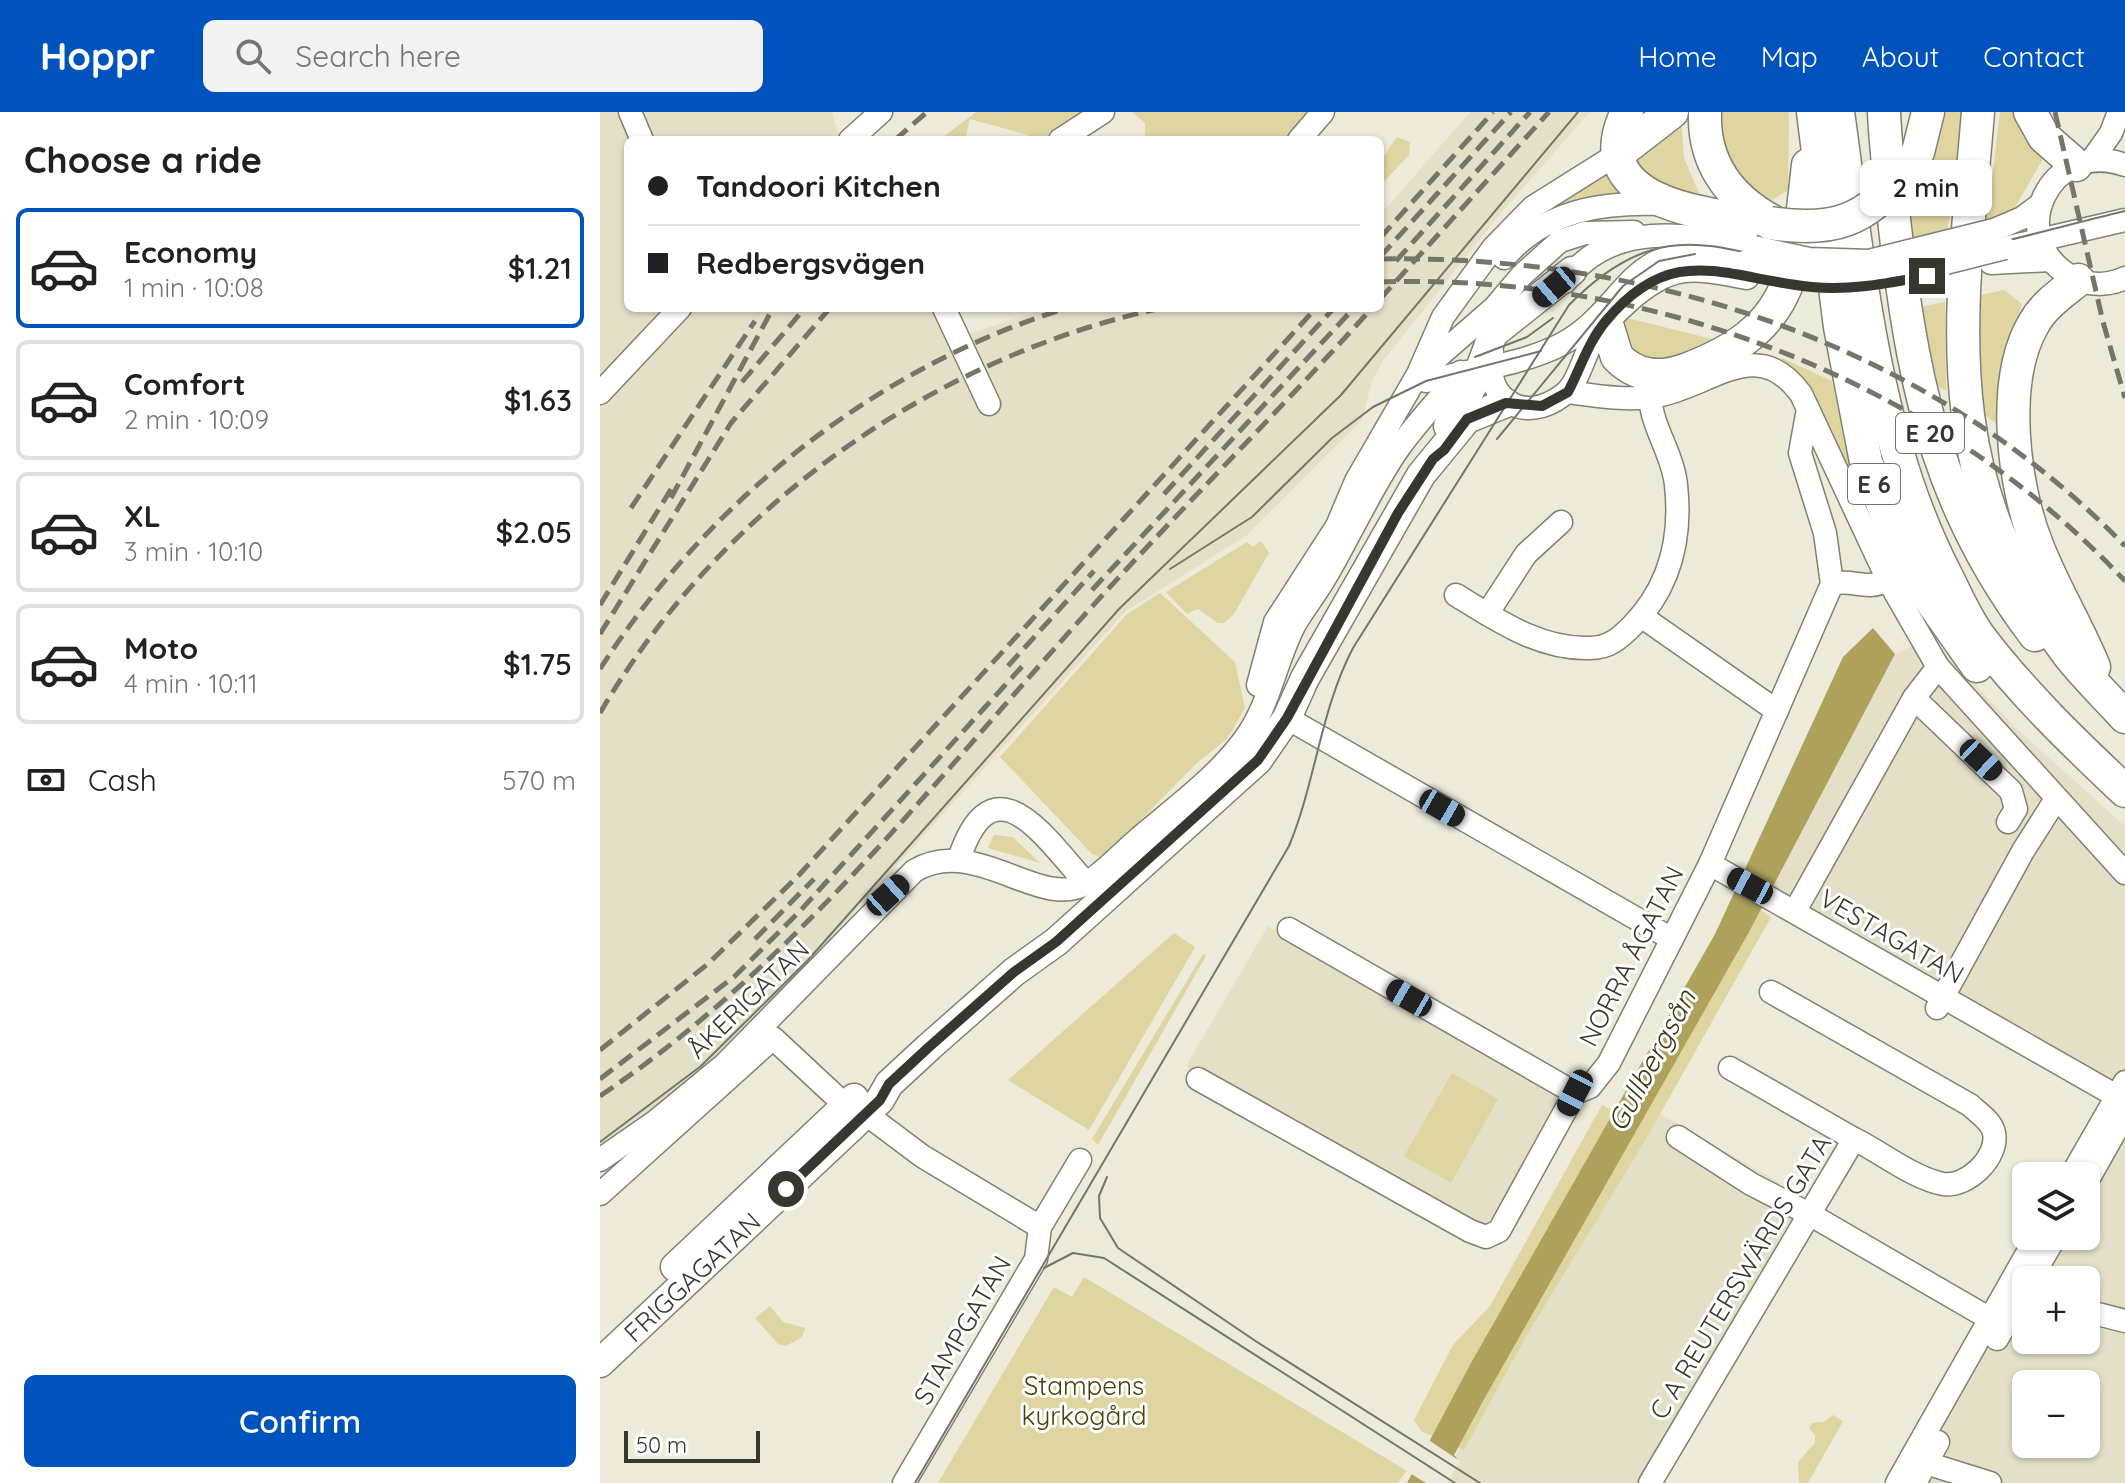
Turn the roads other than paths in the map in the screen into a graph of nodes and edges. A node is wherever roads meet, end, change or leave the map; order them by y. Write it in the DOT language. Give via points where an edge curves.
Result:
graph roads {
  1 [pos="630,112"];
  2 [pos="881,112"];
  3 [pos="1103,112"];
  4 [pos="1323,112"];
  5 [pos="1627,112"];
  6 [pos="1672,112"];
  7 [pos="1705,112"];
  8 [pos="1858,112"];
  9 [pos="1884,112"];
  10 [pos="1928,112"];
  11 [pos="1978,112"];
  12 [pos="2030,112"];
  13 [pos="2119,112"];
  14 [pos="1822,114"];
  15 [pos="640,136"];
  16 [pos="854,136"];
  17 [pos="1066,136"];
  18 [pos="1302,136"];
  19 [pos="1619,153"];
  20 [pos="2084,162"];
  21 [pos="2125,165"];
  22 [pos="2041,204"];
  23 [pos="2125,211"];
  24 [pos="1663,218"];
  25 [pos="2125,220"];
  26 [pos="2039,235"];
  27 [pos="2006,243"];
  28 [pos="1754,251"];
  29 [pos="1809,255"];
  30 [pos="2051,260"];
  31 [pos="1572,271"];
  32 [pos="2125,278"];
  33 [pos="2078,280"];
  34 [pos="676,312"];
  35 [pos="946,312"];
  36 [pos="1868,314"];
  37 [pos="1606,321"];
  38 [pos="1477,368"];
  39 [pos="1422,378"];
  40 [pos="1568,392"];
  41 [pos="600,393"];
  42 [pos="1650,397"];
  43 [pos="1506,403"];
  44 [pos="989,404"];
  45 [pos="1808,409"];
  46 [pos="1398,450"];
  47 [pos="1433,459"];
  48 [pos="1561,522"];
  49 [pos="1888,580"];
  50 [pos="1832,584"];
  51 [pos="1456,595"];
  52 [pos="1487,614"];
  53 [pos="1641,616"];
  54 [pos="1938,667"];
  55 [pos="1914,698"];
  56 [pos="2115,707"];
  57 [pos="1777,711"];
  58 [pos="1287,718"];
  59 [pos="1256,720"];
  60 [pos="2058,728"];
  61 [pos="2125,791"];
  62 [pos="2056,799"];
  63 [pos="2008,822"];
  64 [pos="959,859"];
  65 [pos="1710,864"];
  66 [pos="924,867"];
  67 [pos="2125,873"];
  68 [pos="1094,886"];
  69 [pos="1795,911"];
  70 [pos="1289,929"];
  71 [pos="1672,939"];
  72 [pos="1771,992"];
  73 [pos="1939,1003"];
  74 [pos="1730,1068"];
  75 [pos="1198,1079"];
  76 [pos="1575,1093"];
  77 [pos="2123,1098"];
  78 [pos="853,1107"];
  79 [pos="1678,1137"];
  80 [pos="1854,1139"];
  81 [pos="600,1160"];
  82 [pos="1080,1160"];
  83 [pos="2080,1162"];
  84 [pos="2095,1162"];
  85 [pos="600,1194"];
  86 [pos="1811,1215"];
  87 [pos="1040,1227"];
  88 [pos="2012,1303"];
  89 [pos="2100,1315"];
  90 [pos="2125,1321"];
  91 [pos="1997,1323"];
  92 [pos="600,1338"];
  93 [pos="600,1363"];
  94 [pos="1918,1468"];
  95 [pos="904,1483"];
  96 [pos="1650,1483"];
  97 [pos="1897,1483"];
  98 [pos="1990,1483"];
  1 -- 15 [label="street"];
  2 -- 16 [label="street"];
  3 -- 17 [label="street"];
  4 -- 18 [label="street"];
  5 -- 19 [label="highway" via="1618,134"];
  6 -- 19 [label="highway"];
  7 -- 28 [label="highway" via="1707,149 1722,179 1757,213"];
  8 -- 36 [label="highway"];
  9 -- 56 [label="highway, E 20" via="1906,324 1933,445 2008,601 2071,680"];
  10 -- 29 [label="highway, bridge" via="1918,152 1906,172 1868,211 1839,223"];
  11 -- 56 [label="highway" via="1961,322 1971,445 2004,546 2068,654"];
  12 -- 20 [label="highway" via="2044,137"];
  13 -- 20 [label="street" via="2111,133"];
  14 -- 36 [label="highway, E 6"];
  14 -- 37 [label="highway" via="1796,254 1779,303 1760,330 1706,362 1666,375 1646,375 1617,357"];
  14 -- 60 [label="highway, E 6" via="1848,377 1879,497 1920,585 1960,645 2016,703"];
  19 -- 24 [label="highway" via="1626,175"];
  19 -- 39 [label="street" via="1533,207 1493,248 1443,317"];
  20 -- 21 [label="street"];
  20 -- 22 [label="street" via="2058,176"];
  22 -- 26 [label="street"];
  22 -- 27 [label="street"];
  23 -- 26 [label="street"];
  24 -- 28 [label="highway"];
  24 -- 31 [label="street"];
  24 -- 39 [label="street" via="1594,207 1557,218 1529,235 1453,317"];
  25 -- 26 [label="street"];
  26 -- 27 [label="street"];
  26 -- 30 [label="street"];
  27 -- 28 [label="street" via="1846,289"];
  27 -- 29 [label="street, bridge" via="1869,261"];
  27 -- 30 [label="street"];
  28 -- 29 [label="highway, bridge"];
  28 -- 29 [label="street, bridge"];
  28 -- 37 [label="street" via="1699,269 1670,272"];
  28 -- 38 [label="street" via="1693,253 1659,261 1623,286 1566,342"];
  30 -- 33 [label="street"];
  31 -- 38 [label="main road" via="1493,334"];
  32 -- 33 [label="street" via="2105,284"];
  33 -- 56 [label="highway" via="2048,305 2027,336 2015,392 2016,445 2023,501 2035,541"];
  34 -- 41 [label="street"];
  35 -- 44 [label="street"];
  36 -- 60 [label="highway, E 6" via="1898,458 1930,544 1978,634"];
  37 -- 40 [label="street"];
  38 -- 39 [label="street"];
  38 -- 43 [label="street"];
  38 -- 46 [label="street"];
  38 -- 47 [label="main road"];
  39 -- 46 [label="street"];
  39 -- 59 [label="street" via="1275,622 1258,684"];
  40 -- 42 [label="street"];
  40 -- 43 [label="street" via="1542,406"];
  42 -- 45 [label="street" via="1756,363 1785,375"];
  42 -- 53 [label="street" via="1673,465 1677,507 1671,563 1663,586"];
  43 -- 47 [label="main road, FRIGGAGATAN" via="1467,419"];
  45 -- 49 [label="street"];
  45 -- 50 [label="street" via="1800,453 1825,533"];
  46 -- 59 [label="street, FRIGGAGATAN" via="1295,624"];
  47 -- 58 [label="main road, FRIGGAGATAN"];
  48 -- 52 [label="street" via="1526,554"];
  49 -- 50 [label="street" via="1870,588"];
  49 -- 54 [label="street"];
  50 -- 57 [label="street, NORRA ÅGATAN"];
  51 -- 52 [label="street"];
  52 -- 53 [label="street" via="1538,640 1588,649 1614,642"];
  53 -- 57 [label="street"];
  54 -- 55 [label="street, VESTAGATAN"];
  54 -- 62 [label="street"];
  55 -- 63 [label="street" via="2011,791 2016,809"];
  55 -- 69 [label="street, VESTAGATAN"];
  57 -- 65 [label="street, NORRA ÅGATAN"];
  58 -- 68 [label="main road, FRIGGAGATAN" via="1258,760"];
  58 -- 71 [label="street"];
  59 -- 68 [label="street, FRIGGAGATAN" via="1233,753"];
  60 -- 61 [label="highway, E 6"];
  62 -- 67 [label="street"];
  62 -- 73 [label="street"];
  64 -- 66 [label="street"];
  64 -- 68 [label="street" via="1056,889"];
  64 -- 68 [label="street" via="976,821 988,810 1006,808 1023,815"];
  65 -- 69 [label="street"];
  65 -- 71 [label="street, NORRA ÅGATAN"];
  66 -- 68 [label="street" via="951,868 1046,898 1076,895"];
  66 -- 81 [label="street, ÅKERIGATAN" via="888,895 724,1065"];
  68 -- 78 [label="main road, FRIGGAGATAN" via="1043,927"];
  69 -- 73 [label="street, VESTAGATAN"];
  70 -- 76 [label="street"];
  71 -- 76 [label="street, NORRA ÅGATAN" via="1609,1063 1590,1087"];
  72 -- 80 [label="street" via="1970,1105 1994,1134 1980,1169 1951,1184"];
  73 -- 77 [label="street, VESTAGATAN"];
  74 -- 80 [label="street, C A REUTERSWÄRDS GATA"];
  75 -- 76 [label="street, NORRA ÅGATAN" via="1486,1237 1506,1220"];
  77 -- 83 [label="street"];
  77 -- 84 [label="street"];
  78 -- 85 [label="street" via="773,1038"];
  78 -- 87 [label="street"];
  78 -- 92 [label="main road, FRIGGAGATAN"];
  78 -- 93 [label="main road, FRIGGAGATAN"];
  79 -- 86 [label="street"];
  80 -- 86 [label="street, C A REUTERSWÄRDS GATA"];
  82 -- 87 [label="street, STAMPGATAN"];
  86 -- 91 [label="street"];
  86 -- 96 [label="street, C A REUTERSWÄRDS GATA"];
  87 -- 95 [label="street, STAMPGATAN" via="1036,1259"];
  88 -- 91 [label="street"];
  89 -- 90 [label="street"];
  91 -- 94 [label="street"];
  94 -- 97 [label="street"];
  94 -- 98 [label="street"];
}
